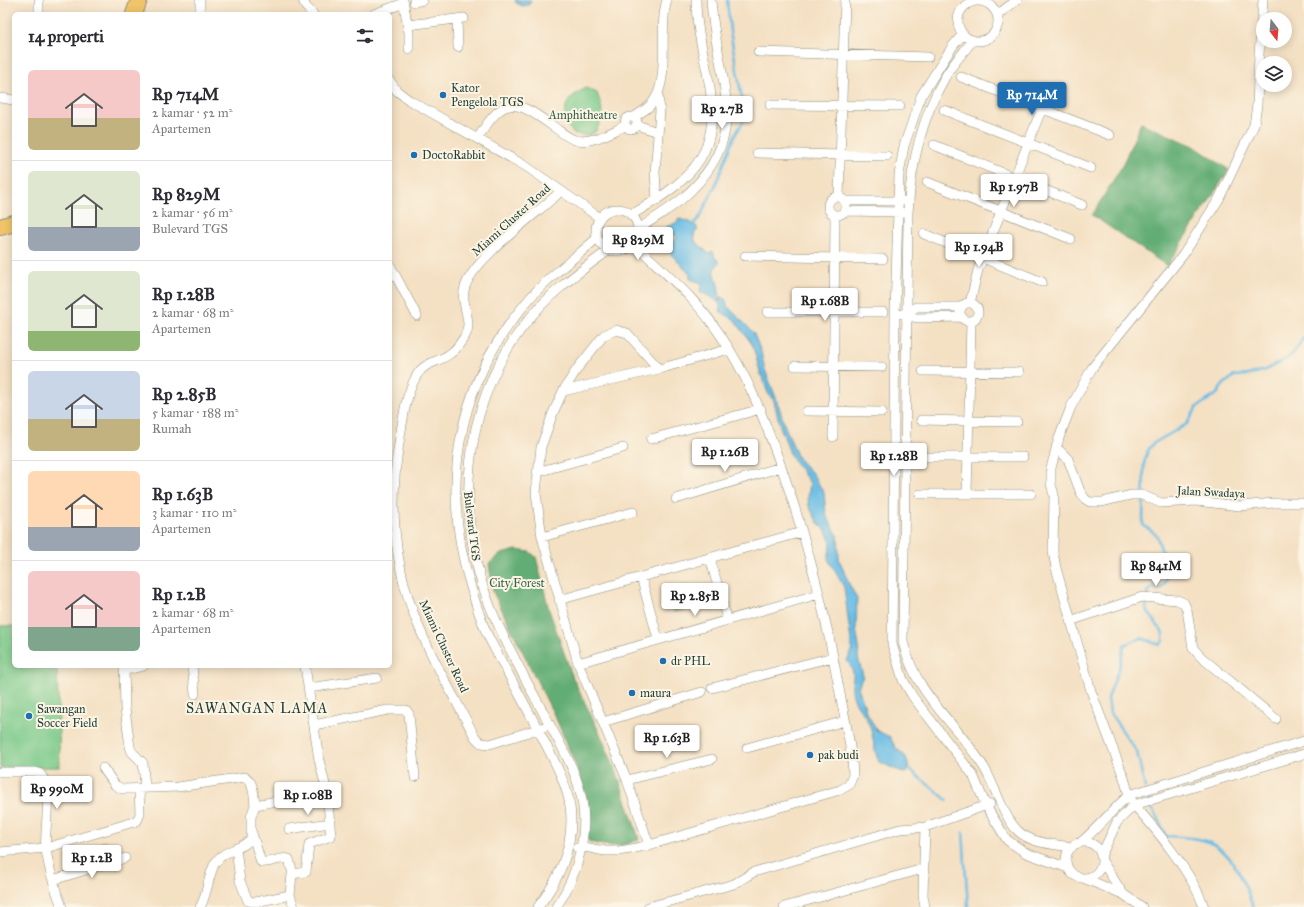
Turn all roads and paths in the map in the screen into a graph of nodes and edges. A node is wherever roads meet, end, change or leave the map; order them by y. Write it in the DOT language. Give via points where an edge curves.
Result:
graph roads {
  1 [pos="39,0"];
  2 [pos="139,0"];
  3 [pos="200,0"];
  4 [pos="303,0"];
  5 [pos="414,0"];
  6 [pos="423,0"];
  7 [pos="667,0"];
  8 [pos="696,0"];
  9 [pos="711,0"];
  10 [pos="845,0"];
  11 [pos="1017,0"];
  12 [pos="1263,0"];
  13 [pos="403,2"];
  14 [pos="994,3"];
  15 [pos="39,12"];
  16 [pos="135,12"];
  17 [pos="200,12"];
  18 [pos="307,12"];
  19 [pos="379,12"];
  20 [pos="997,15"];
  21 [pos="408,25"];
  22 [pos="963,34"];
  23 [pos="973,40"];
  24 [pos="458,47"];
  25 [pos="409,49"];
  26 [pos="758,52"];
  27 [pos="844,54"];
  28 [pos="928,57"];
  29 [pos="961,77"];
  30 [pos="392,84"];
  31 [pos="658,95"];
  32 [pos="0,98"];
  33 [pos="12,100"];
  34 [pos="770,104"];
  35 [pos="842,106"];
  36 [pos="900,106"];
  37 [pos="1042,108"];
  38 [pos="944,110"];
  39 [pos="635,121"];
  40 [pos="657,132"];
  41 [pos="1110,135"];
  42 [pos="478,138"];
  43 [pos="1028,143"];
  44 [pos="934,145"];
  45 [pos="757,152"];
  46 [pos="841,155"];
  47 [pos="887,156"];
  48 [pos="1091,168"];
  49 [pos="1015,178"];
  50 [pos="927,182"];
  51 [pos="561,191"];
  52 [pos="841,199"];
  53 [pos="657,200"];
  54 [pos="897,201"];
  55 [pos="908,201"];
  56 [pos="1082,205"];
  57 [pos="844,211"];
  58 [pos="1001,211"];
  59 [pos="896,212"];
  60 [pos="908,212"];
  61 [pos="631,214"];
  62 [pos="835,215"];
  63 [pos="600,218"];
  64 [pos="12,224"];
  65 [pos="0,227"];
  66 [pos="638,230"];
  67 [pos="924,234"];
  68 [pos="597,238"];
  69 [pos="1071,239"];
  70 [pos="634,243"];
  71 [pos="609,250"];
  72 [pos="745,256"];
  73 [pos="834,258"];
  74 [pos="983,258"];
  75 [pos="883,259"];
  76 [pos="1042,282"];
  77 [pos="394,284"];
  78 [pos="966,305"];
  79 [pos="767,312"];
  80 [pos="834,312"];
  81 [pos="883,312"];
  82 [pos="906,314"];
  83 [pos="895,315"];
  84 [pos="417,316"];
  85 [pos="962,317"];
  86 [pos="971,321"];
  87 [pos="729,349"];
  88 [pos="795,366"];
  89 [pos="834,366"];
  90 [pos="882,367"];
  91 [pos="659,369"];
  92 [pos="923,371"];
  93 [pos="970,371"];
  94 [pos="1019,372"];
  95 [pos="563,391"];
  96 [pos="760,409"];
  97 [pos="807,411"];
  98 [pos="833,411"];
  99 [pos="882,412"];
  100 [pos="921,420"];
  101 [pos="968,421"];
  102 [pos="1017,422"];
  103 [pos="833,437"];
  104 [pos="651,439"];
  105 [pos="1056,447"];
  106 [pos="623,448"];
  107 [pos="920,457"];
  108 [pos="968,457"];
  109 [pos="1023,457"];
  110 [pos="781,467"];
  111 [pos="537,472"];
  112 [pos="392,474"];
  113 [pos="920,494"];
  114 [pos="967,494"];
  115 [pos="1031,494"];
  116 [pos="676,500"];
  117 [pos="1304,503"];
  118 [pos="633,512"];
  119 [pos="802,532"];
  120 [pos="542,537"];
  121 [pos="710,558"];
  122 [pos="478,569"];
  123 [pos="466,572"];
  124 [pos="641,577"];
  125 [pos="819,594"];
  126 [pos="559,600"];
  127 [pos="728,619"];
  128 [pos="1070,621"];
  129 [pos="658,639"];
  130 [pos="833,657"];
  131 [pos="578,663"];
  132 [pos="124,668"];
  133 [pos="192,668"];
  134 [pos="305,668"];
  135 [pos="377,678"];
  136 [pos="309,688"];
  137 [pos="712,688"];
  138 [pos="702,692"];
  139 [pos="195,694"];
  140 [pos="1276,719"];
  141 [pos="845,721"];
  142 [pos="604,722"];
  143 [pos="550,724"];
  144 [pos="314,725"];
  145 [pos="538,729"];
  146 [pos="1304,741"];
  147 [pos="747,748"];
  148 [pos="1304,754"];
  149 [pos="712,759"];
  150 [pos="103,768"];
  151 [pos="0,772"];
  152 [pos="415,777"];
  153 [pos="627,780"];
  154 [pos="142,788"];
  155 [pos="327,792"];
  156 [pos="1129,795"];
  157 [pos="998,800"];
  158 [pos="256,805"];
  159 [pos="1134,805"];
  160 [pos="986,806"];
  161 [pos="330,823"];
  162 [pos="925,827"];
  163 [pos="289,829"];
  164 [pos="252,833"];
  165 [pos="649,844"];
  166 [pos="1076,845"];
  167 [pos="582,846"];
  168 [pos="46,848"];
  169 [pos="105,848"];
  170 [pos="236,848"];
  171 [pos="568,851"];
  172 [pos="0,852"];
  173 [pos="125,858"];
  174 [pos="1101,858"];
  175 [pos="110,863"];
  176 [pos="923,868"];
  177 [pos="1068,868"];
  178 [pos="293,874"];
  179 [pos="1083,878"];
  180 [pos="53,880"];
  181 [pos="1123,894"];
  182 [pos="290,895"];
  183 [pos="62,907"];
  184 [pos="200,907"];
  185 [pos="294,907"];
  186 [pos="538,907"];
  187 [pos="556,907"];
  188 [pos="648,907"];
  189 [pos="784,907"];
  190 [pos="925,907"];
  191 [pos="1142,907"];
  192 [pos="1204,907"];
  1 -- 15 [label="street"];
  2 -- 16 [label="highway"];
  3 -- 17 [label="street"];
  4 -- 18 [label="street"];
  5 -- 6 [label="street"];
  7 -- 31 [label="street" via="663,18"];
  8 -- 53 [label="street" via="698,27 712,103 711,131 705,153 698,163 685,179"];
  9 -- 66 [label="street" via="726,102 722,145 712,168 691,190"];
  10 -- 27 [label="street"];
  11 -- 20 [label="street"];
  12 -- 105 [label="street" via="1257,109 1254,125 1241,155 1219,199 1183,255 1092,368 1075,398"];
  13 -- 19 [label="street"];
  13 -- 21 [label="street"];
  14 -- 20 [label="street"];
  14 -- 22 [label="street" via="977,1 964,7 958,21"];
  20 -- 23 [label="street" via="997,25 992,34 983,40"];
  21 -- 24 [label="street" via="460,19"];
  21 -- 25 [label="street"];
  22 -- 23 [label="street"];
  22 -- 54 [label="street" via="921,96 913,115 904,146"];
  23 -- 55 [label="street" via="945,75 931,106 916,150"];
  26 -- 27 [label="street"];
  27 -- 28 [label="street"];
  27 -- 35 [label="street"];
  29 -- 37 [label="street"];
  30 -- 42 [label="street" via="409,100"];
  31 -- 39 [label="street"];
  31 -- 40 [label="street" via="660,110"];
  32 -- 33 [label="street"];
  34 -- 35 [label="street"];
  35 -- 36 [label="street"];
  35 -- 46 [label="street"];
  37 -- 41 [label="street"];
  37 -- 43 [label="street"];
  38 -- 43 [label="street"];
  39 -- 40 [label="street"];
  39 -- 42 [label="street" via="630,129 625,126 597,138 575,140 528,108 517,105 510,106 492,117"];
  40 -- 53 [label="street"];
  42 -- 51 [label="street" via="527,166"];
  43 -- 48 [label="street"];
  43 -- 49 [label="street"];
  44 -- 49 [label="street"];
  45 -- 46 [label="street"];
  46 -- 47 [label="street"];
  46 -- 52 [label="street"];
  49 -- 56 [label="street"];
  49 -- 58 [label="street"];
  50 -- 58 [label="street"];
  51 -- 63 [label="street"];
  51 -- 112 [label="street, Miami Cluster Road" via="499,245 466,283 463,294 468,321 467,331 452,353 429,364 417,374 405,408"];
  52 -- 54 [label="street"];
  52 -- 57 [label="street"];
  52 -- 62 [label="street" via="832,198 828,204 829,211"];
  53 -- 61 [label="street"];
  54 -- 55 [label="street"];
  54 -- 59 [label="street"];
  55 -- 60 [label="street"];
  57 -- 59 [label="street"];
  57 -- 62 [label="street"];
  58 -- 69 [label="street"];
  58 -- 74 [label="street"];
  59 -- 60 [label="street"];
  59 -- 83 [label="street"];
  60 -- 82 [label="street"];
  61 -- 63 [label="street" via="618,209 605,213"];
  61 -- 66 [label="street" via="636,220"];
  62 -- 73 [label="street"];
  63 -- 68 [label="street" via="596,231"];
  64 -- 65 [label="highway"];
  66 -- 70 [label="street"];
  67 -- 74 [label="street"];
  68 -- 71 [label="street"];
  68 -- 123 [label="street, Bulevard TGS" via="525,303 495,346 475,388 461,437 454,491 457,528"];
  70 -- 71 [label="street" via="623,251"];
  70 -- 87 [label="street" via="691,298"];
  71 -- 122 [label="street, Bulevard TGS" via="566,283 527,322 504,354 484,399 474,442 470,481 471,532"];
  72 -- 73 [label="street"];
  73 -- 75 [label="street"];
  73 -- 80 [label="street"];
  74 -- 76 [label="street"];
  74 -- 78 [label="street"];
  77 -- 84 [label="street"];
  78 -- 82 [label="street" via="916,307"];
  78 -- 85 [label="street"];
  78 -- 86 [label="street" via="978,310 977,317"];
  79 -- 80 [label="street"];
  80 -- 81 [label="street"];
  80 -- 89 [label="street"];
  82 -- 83 [label="street"];
  82 -- 85 [label="street" via="917,318"];
  82 -- 157 [label="street" via="903,642 918,682 985,769"];
  83 -- 160 [label="street" via="892,644 903,680 913,697 973,775"];
  85 -- 86 [label="street"];
  86 -- 93 [label="street"];
  87 -- 91 [label="street"];
  87 -- 96 [label="street"];
  88 -- 89 [label="street"];
  89 -- 90 [label="street"];
  89 -- 98 [label="street"];
  91 -- 95 [label="street"];
  91 -- 95 [label="street" via="627,333 616,330 608,332 593,348"];
  92 -- 93 [label="street"];
  93 -- 94 [label="street"];
  93 -- 101 [label="street"];
  95 -- 111 [label="street" via="541,447"];
  96 -- 104 [label="street"];
  96 -- 110 [label="street"];
  97 -- 98 [label="street"];
  98 -- 99 [label="street"];
  98 -- 103 [label="street"];
  100 -- 101 [label="street"];
  101 -- 102 [label="street"];
  101 -- 108 [label="street"];
  105 -- 117 [label="street, Jalan Swadaya" via="1068,459 1080,491 1090,502 1102,502 1131,494 1142,495 1161,503 1196,501 1240,506"];
  105 -- 128 [label="street" via="1050,476 1054,495 1053,552"];
  106 -- 111 [label="street"];
  107 -- 108 [label="street"];
  108 -- 109 [label="street"];
  108 -- 114 [label="street"];
  110 -- 116 [label="street"];
  110 -- 119 [label="street"];
  111 -- 120 [label="street" via="537,512"];
  112 -- 145 [label="street, Miami Cluster Road" via="400,562 409,600 428,647 474,738 481,743 490,744"];
  113 -- 114 [label="street"];
  114 -- 115 [label="street"];
  118 -- 120 [label="street"];
  119 -- 121 [label="street"];
  119 -- 125 [label="street"];
  120 -- 126 [label="street"];
  121 -- 124 [label="street"];
  121 -- 127 [label="street"];
  122 -- 123 [label="street"];
  122 -- 143 [label="street, Bulevard TGS" via="498,624"];
  123 -- 145 [label="street, Bulevard TGS" via="486,631"];
  124 -- 126 [label="street"];
  124 -- 129 [label="street"];
  125 -- 127 [label="street"];
  125 -- 130 [label="street"];
  126 -- 131 [label="street"];
  127 -- 129 [label="street"];
  128 -- 140 [label="street" via="1142,598 1170,598 1184,603 1193,648"];
  128 -- 156 [label="street" via="1091,691"];
  129 -- 131 [label="street"];
  130 -- 137 [label="street"];
  130 -- 141 [label="street"];
  131 -- 142 [label="street"];
  132 -- 154 [label="street" via="125,709 130,747 143,763"];
  133 -- 139 [label="street"];
  134 -- 136 [label="street"];
  135 -- 136 [label="street"];
  136 -- 144 [label="street"];
  138 -- 142 [label="street"];
  141 -- 147 [label="street"];
  141 -- 165 [label="street" via="853,774 851,782 846,787"];
  142 -- 153 [label="street"];
  143 -- 145 [label="street, Miami Cluster Road"];
  143 -- 167 [label="street, Bulevard TGS" via="571,764 580,790 584,819"];
  144 -- 152 [label="street" via="388,710 406,710 409,714"];
  144 -- 155 [label="street"];
  145 -- 171 [label="street, Bulevard TGS" via="558,767 568,798 571,832"];
  146 -- 156 [label="street"];
  148 -- 159 [label="street"];
  149 -- 153 [label="street"];
  150 -- 154 [label="street" via="118,787"];
  151 -- 168 [label="street" via="36,772 44,778 47,795"];
  153 -- 165 [label="street"];
  154 -- 158 [label="street" via="190,786 245,777 252,786"];
  154 -- 168 [label="street" via="138,822"];
  155 -- 158 [label="street"];
  155 -- 161 [label="street"];
  156 -- 159 [label="street"];
  156 -- 166 [label="street" via="1110,812 1098,828"];
  157 -- 160 [label="street"];
  157 -- 166 [label="street" via="1017,830 1033,840"];
  158 -- 164 [label="street" via="251,817"];
  159 -- 174 [label="street" via="1117,822"];
  159 -- 192 [label="street" via="1185,870"];
  160 -- 162 [label="street"];
  160 -- 177 [label="street" via="1007,840 1026,853"];
  161 -- 163 [label="street"];
  161 -- 178 [label="street" via="330,838 309,844 306,872"];
  162 -- 176 [label="street"];
  162 -- 188 [label="street" via="892,832 754,872 734,884"];
  164 -- 170 [label="street" via="249,842"];
  164 -- 178 [label="street" via="261,862 289,858"];
  165 -- 167 [label="street" via="616,851"];
  166 -- 174 [label="street" via="1093,845"];
  166 -- 177 [label="street" via="1067,854"];
  167 -- 171 [label="street"];
  167 -- 187 [label="street, Bulevard TGS" via="572,877"];
  168 -- 172 [label="street"];
  168 -- 180 [label="street"];
  169 -- 175 [label="street"];
  170 -- 182 [label="street" via="240,881 248,901 256,902"];
  170 -- 184 [label="street" via="224,853 215,863"];
  171 -- 186 [label="street, Bulevard TGS" via="555,883"];
  173 -- 175 [label="street"];
  174 -- 179 [label="street" via="1096,873"];
  174 -- 181 [label="street"];
  175 -- 180 [label="street"];
  176 -- 189 [label="street"];
  176 -- 190 [label="street"];
  177 -- 179 [label="street" via="1074,875"];
  178 -- 182 [label="street"];
  179 -- 181 [label="street"];
  180 -- 183 [label="street"];
  181 -- 191 [label="street"];
  182 -- 185 [label="street"];
}
